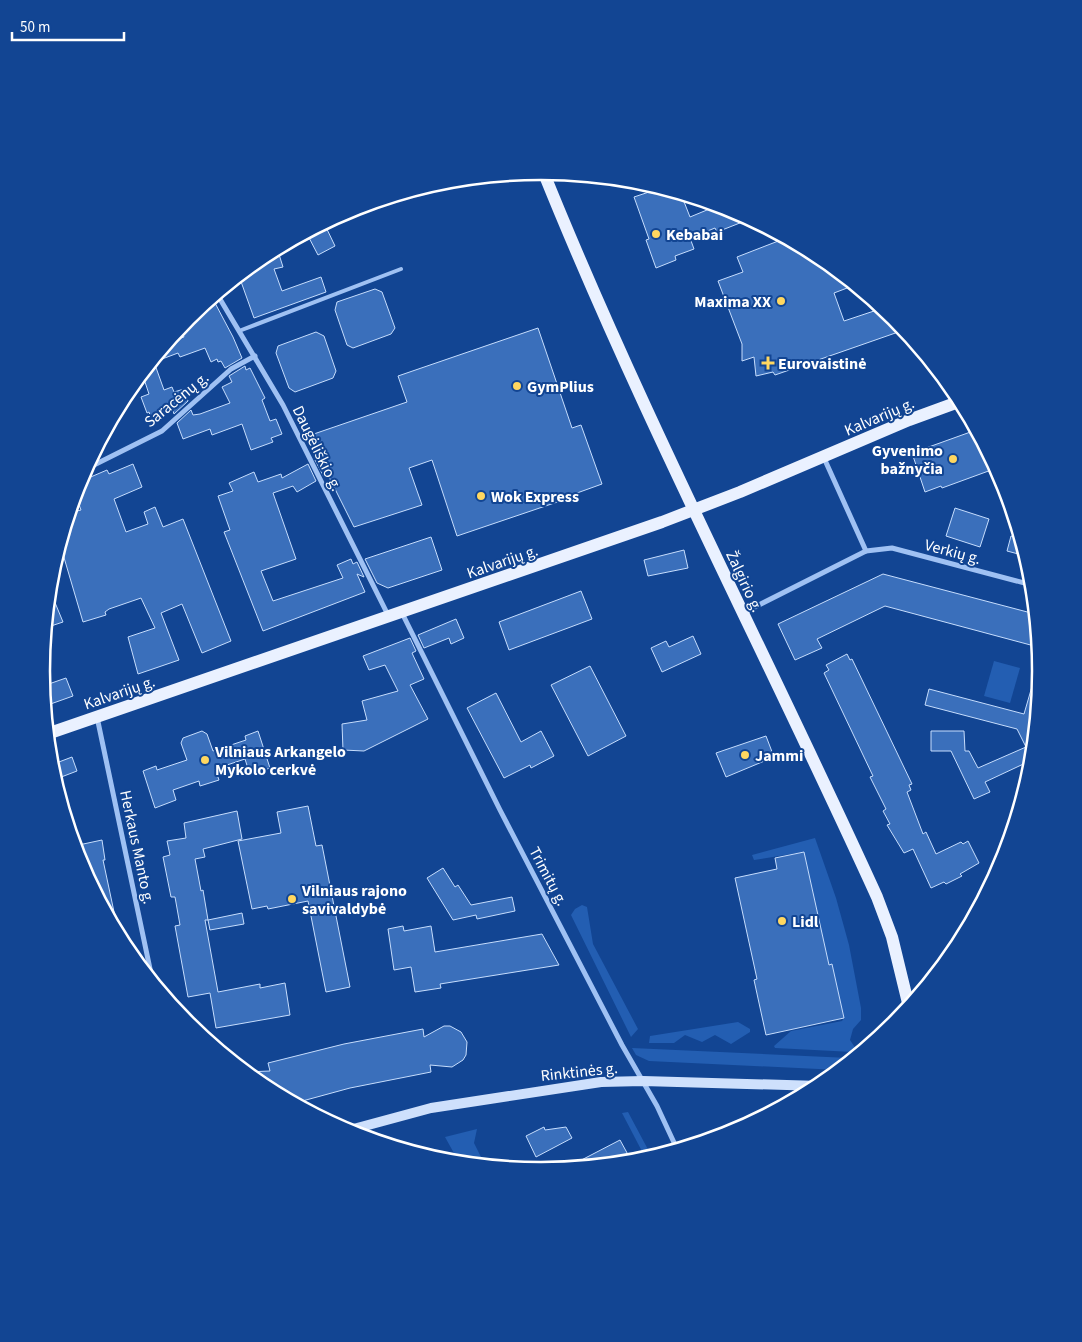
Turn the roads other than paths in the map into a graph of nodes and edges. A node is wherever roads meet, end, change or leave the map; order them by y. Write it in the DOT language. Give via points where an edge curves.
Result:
graph roads {
  1 [pos="546,180"];
  2 [pos="401,269"];
  3 [pos="220,299"];
  4 [pos="239,331"];
  5 [pos="255,356"];
  6 [pos="953,404"];
  7 [pos="824,458"];
  8 [pos="96,464"];
  9 [pos="694,510"];
  10 [pos="866,552"];
  11 [pos="1024,582"];
  12 [pos="402,613"];
  13 [pos="742,613"];
  14 [pos="389,618"];
  15 [pos="97,717"];
  16 [pos="54,732"];
  17 [pos="151,970"];
  18 [pos="907,998"];
  19 [pos="643,1081"];
  20 [pos="803,1086"];
  21 [pos="359,1127"];
  22 [pos="674,1143"];
  1 -- 9 [label="main road, Žalgirio g."];
  2 -- 4 [label="lane"];
  3 -- 4 [label="street, Daugėliškio g."];
  4 -- 5 [label="street, Daugėliškio g."];
  5 -- 8 [label="street, Saracėnų g." via="231,370 162,430"];
  5 -- 14 [label="street, Daugėliškio g." via="284,405"];
  6 -- 7 [label="main road, Kalvarijų g."];
  7 -- 9 [label="main road, Kalvarijų g."];
  7 -- 10 [label="street"];
  9 -- 12 [label="main road, Kalvarijų g."];
  9 -- 13 [label="main road, Žalgirio g."];
  10 -- 11 [label="street, Verkių g." via="892,548"];
  10 -- 13 [label="street, Verkių g."];
  12 -- 14 [label="main road, Kalvarijų g."];
  12 -- 19 [label="street, Trimitų g." via="500,810"];
  13 -- 18 [label="main road, Žalgirio g." via="877,897 892,937"];
  14 -- 15 [label="main road, Kalvarijų g."];
  15 -- 16 [label="main road, Kalvarijų g."];
  15 -- 17 [label="street, Herkaus Manto g."];
  19 -- 20 [label="main road, Rinktinės g."];
  19 -- 21 [label="main road, Rinktinės g." via="601,1082 480,1099"];
  19 -- 22 [label="street, Trimitų g."];
}
